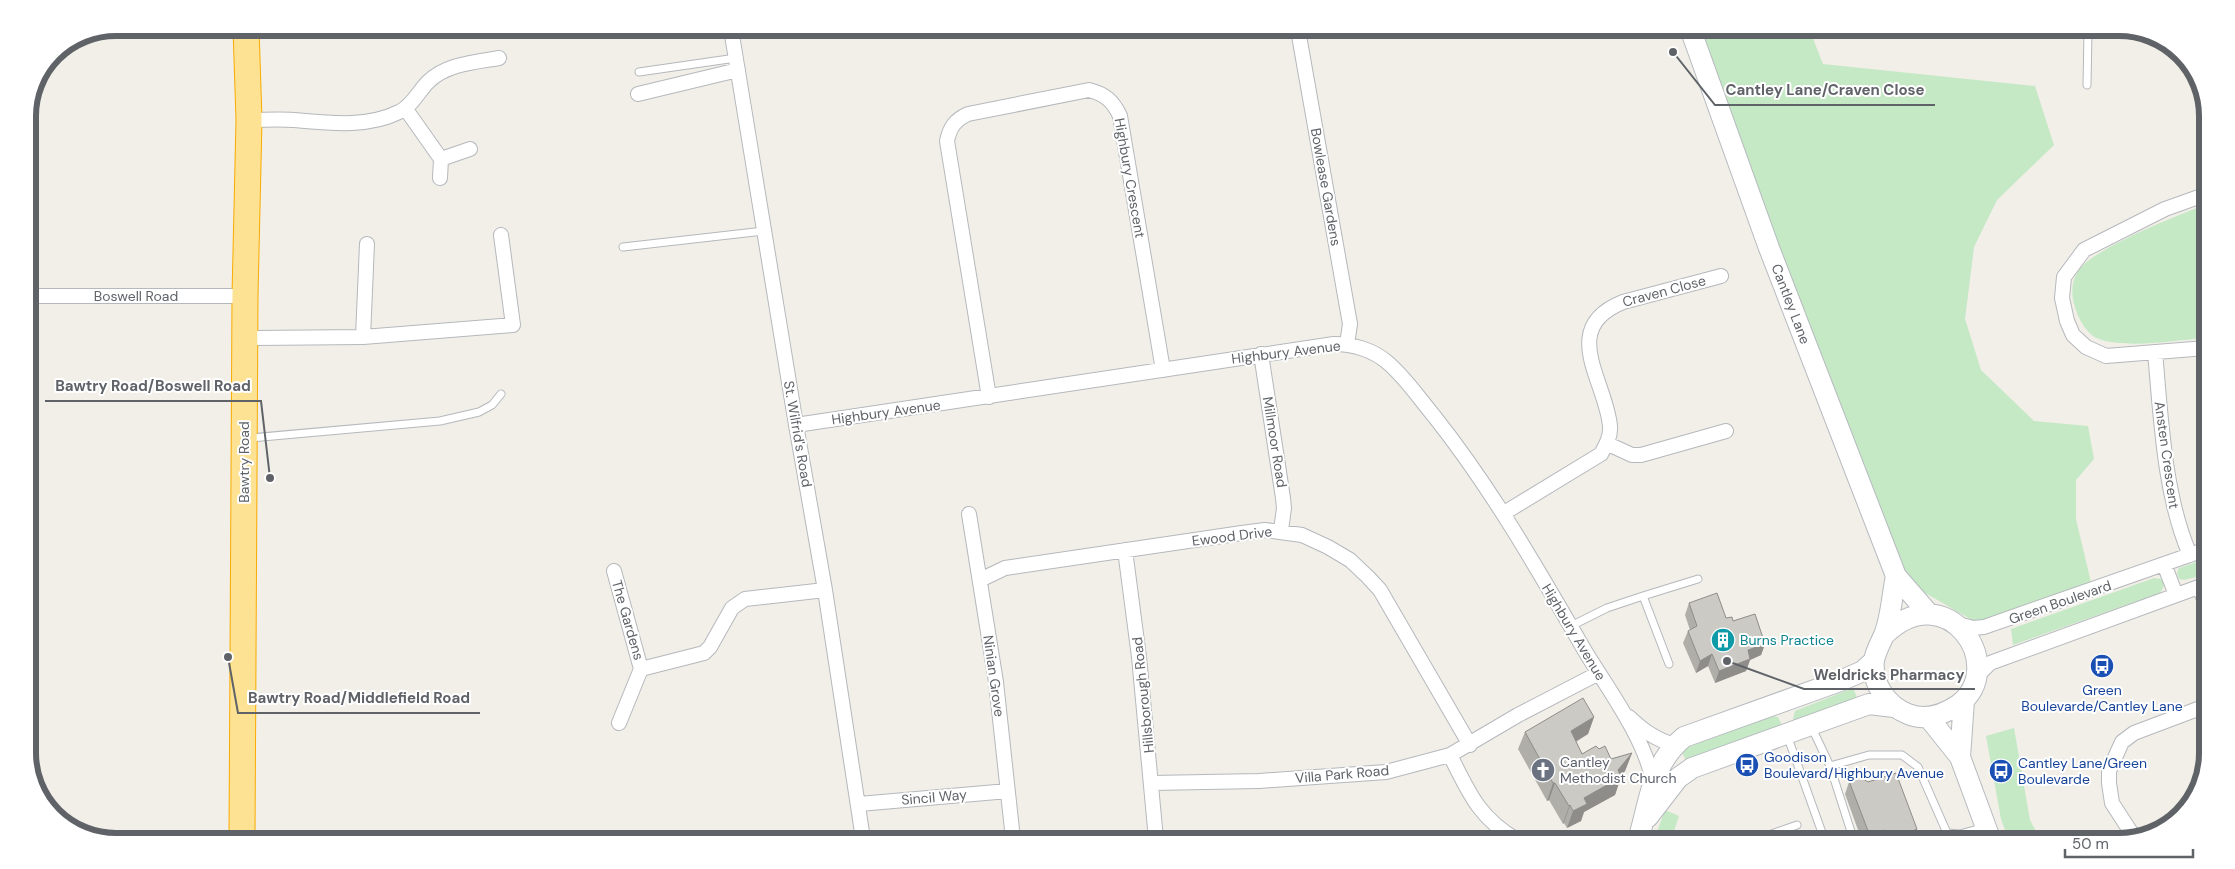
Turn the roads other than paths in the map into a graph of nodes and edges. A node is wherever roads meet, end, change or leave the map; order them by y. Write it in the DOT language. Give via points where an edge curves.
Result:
graph roads {
  1 [pos="246,36"];
  2 [pos="732,36"];
  3 [pos="1299,36"];
  4 [pos="1692,36"];
  5 [pos="2088,36"];
  6 [pos="498,58"];
  7 [pos="737,64"];
  8 [pos="639,72"];
  9 [pos="2088,85"];
  10 [pos="638,94"];
  11 [pos="405,108"];
  12 [pos="248,120"];
  13 [pos="470,149"];
  14 [pos="441,159"];
  15 [pos="440,178"];
  16 [pos="2199,197"];
  17 [pos="764,231"];
  18 [pos="501,235"];
  19 [pos="367,244"];
  20 [pos="623,247"];
  21 [pos="1721,276"];
  22 [pos="36,296"];
  23 [pos="245,296"];
  24 [pos="363,337"];
  25 [pos="244,338"];
  26 [pos="1347,344"];
  27 [pos="2199,349"];
  28 [pos="2155,352"];
  29 [pos="1261,354"];
  30 [pos="1163,370"];
  31 [pos="501,394"];
  32 [pos="989,397"];
  33 [pos="796,425"];
  34 [pos="1726,431"];
  35 [pos="244,438"];
  36 [pos="1608,444"];
  37 [pos="1504,513"];
  38 [pos="970,514"];
  39 [pos="1281,530"];
  40 [pos="1124,550"];
  41 [pos="2199,552"];
  42 [pos="2190,555"];
  43 [pos="2164,564"];
  44 [pos="614,571"];
  45 [pos="1896,576"];
  46 [pos="1698,579"];
  47 [pos="980,580"];
  48 [pos="825,590"];
  49 [pos="2199,591"];
  50 [pos="2176,595"];
  51 [pos="1642,596"];
  52 [pos="1928,614"];
  53 [pos="1954,623"];
  54 [pos="1571,626"];
  55 [pos="1884,635"];
  56 [pos="1874,661"];
  57 [pos="1669,664"];
  58 [pos="641,669"];
  59 [pos="1599,673"];
  60 [pos="1975,678"];
  61 [pos="1964,700"];
  62 [pos="1777,704"];
  63 [pos="1894,707"];
  64 [pos="2199,709"];
  65 [pos="1622,710"];
  66 [pos="1928,717"];
  67 [pos="619,723"];
  68 [pos="1811,725"];
  69 [pos="1787,734"];
  70 [pos="1470,745"];
  71 [pos="1674,745"];
  72 [pos="1450,755"];
  73 [pos="1960,757"];
  74 [pos="1830,766"];
  75 [pos="1653,781"];
  76 [pos="1152,783"];
  77 [pos="1008,791"];
  78 [pos="859,804"];
  79 [pos="1797,825"];
  80 [pos="1640,832"];
  81 [pos="2131,832"];
  82 [pos="242,833"];
  83 [pos="862,833"];
  84 [pos="1012,833"];
  85 [pos="1156,833"];
  86 [pos="1505,833"];
  87 [pos="1774,833"];
  88 [pos="1822,833"];
  89 [pos="1851,833"];
  90 [pos="1947,833"];
  91 [pos="1988,833"];
  1 -- 12 [label="highway, Bawtry Road"];
  2 -- 7 [label="street, St. Wilfrid's Road"];
  3 -- 26 [label="street, Bowlease Gardens" via="1350,324"];
  4 -- 45 [label="main road, Cantley Lane" via="1769,248"];
  5 -- 9 [label="lane"];
  6 -- 11 [label="street" via="450,67 428,81"];
  7 -- 8 [label="lane"];
  7 -- 10 [label="street"];
  7 -- 17 [label="street, St. Wilfrid's Road"];
  11 -- 12 [label="street" via="370,121 338,124"];
  11 -- 14 [label="street"];
  12 -- 23 [label="highway, Bawtry Road"];
  13 -- 14 [label="street"];
  14 -- 15 [label="street"];
  16 -- 28 [label="street" via="2165,209 2084,250 2064,277 2062,298 2067,321 2073,335 2086,347 2106,356"];
  17 -- 20 [label="lane"];
  17 -- 33 [label="street, St. Wilfrid's Road"];
  18 -- 24 [label="street" via="513,326"];
  19 -- 24 [label="street"];
  21 -- 36 [label="street, Craven Close" via="1623,302 1609,307 1598,318 1588,348 1610,426"];
  22 -- 23 [label="street, Boswell Road"];
  23 -- 25 [label="highway, Bawtry Road"];
  24 -- 25 [label="street"];
  25 -- 35 [label="highway, Bawtry Road"];
  26 -- 29 [label="street, Highbury Avenue"];
  26 -- 37 [label="street, Highbury Avenue" via="1366,350 1393,367 1464,454"];
  27 -- 28 [label="street"];
  28 -- 42 [label="street, Ansten Crescent" via="2176,521"];
  29 -- 30 [label="street, Highbury Avenue"];
  29 -- 39 [label="street, Millmoor Road" via="1284,498"];
  30 -- 32 [label="street, Highbury Avenue"];
  30 -- 32 [label="street, Highbury Crescent" via="1120,116 1114,102 1089,90 968,114 950,128 947,141"];
  31 -- 35 [label="lane" via="492,405 479,412 440,421"];
  32 -- 33 [label="street, Highbury Avenue"];
  33 -- 48 [label="street, St. Wilfrid's Road"];
  34 -- 36 [label="street" via="1641,455 1632,455"];
  35 -- 82 [label="highway, Bawtry Road"];
  36 -- 37 [label="street" via="1600,454"];
  37 -- 54 [label="street, Highbury Avenue"];
  38 -- 47 [label="street, Ninian Grove"];
  39 -- 40 [label="street, Ewood Drive"];
  39 -- 70 [label="street, Ewood Drive" via="1302,535 1350,560 1380,590"];
  40 -- 47 [label="street, Ewood Drive" via="1005,568"];
  40 -- 76 [label="street, Hillsborough Road"];
  41 -- 42 [label="street, Green Boulevard"];
  42 -- 43 [label="street, Green Boulevard"];
  43 -- 50 [label="street"];
  43 -- 53 [label="street, Green Boulevard" via="1984,628"];
  44 -- 58 [label="street, The Gardens"];
  45 -- 52 [label="main road, Cantley Lane"];
  45 -- 55 [label="main road"];
  46 -- 51 [label="lane"];
  47 -- 77 [label="street, Ninian Grove"];
  48 -- 58 [label="street, The Gardens" via="745,599 732,608 704,653"];
  48 -- 78 [label="street, St. Wilfrid's Road"];
  49 -- 50 [label="street"];
  50 -- 60 [label="street" via="1990,663"];
  51 -- 54 [label="lane" via="1607,608"];
  51 -- 57 [label="lane"];
  52 -- 53 [label="main road"];
  52 -- 55 [label="main road" via="1911,616"];
  53 -- 60 [label="main road" via="1970,640 1975,651"];
  54 -- 59 [label="street, Highbury Avenue"];
  55 -- 56 [label="main road"];
  56 -- 62 [label="main road" via="1863,671"];
  56 -- 63 [label="main road" via="1879,687"];
  58 -- 67 [label="street, The Gardens"];
  59 -- 65 [label="street, Highbury Avenue"];
  59 -- 70 [label="street, Villa Park Road"];
  60 -- 61 [label="main road"];
  61 -- 66 [label="main road" via="1947,713"];
  61 -- 73 [label="main road"];
  62 -- 69 [label="main road"];
  62 -- 71 [label="main road" via="1684,737"];
  63 -- 66 [label="main road" via="1909,715"];
  63 -- 68 [label="main road" via="1869,704"];
  64 -- 81 [label="street" via="2134,733 2122,742 2109,771 2109,783 2112,803"];
  65 -- 71 [label="street" via="1656,740"];
  65 -- 75 [label="street" via="1650,767"];
  66 -- 73 [label="main road"];
  68 -- 69 [label="main road"];
  68 -- 74 [label="lane"];
  69 -- 80 [label="main road" via="1692,768 1678,778"];
  69 -- 88 [label="lane"];
  70 -- 72 [label="street, Villa Park Road"];
  71 -- 75 [label="main road" via="1662,760"];
  72 -- 76 [label="street, Villa Park Road" via="1386,772 1259,781"];
  72 -- 86 [label="street" via="1470,797"];
  73 -- 91 [label="main road"];
  74 -- 89 [label="lane"];
  74 -- 90 [label="lane" via="1869,755 1902,755 1918,767"];
  75 -- 80 [label="main road"];
  76 -- 85 [label="street, Hillsborough Road"];
  77 -- 78 [label="street, Sincil Way"];
  77 -- 84 [label="street, Ninian Grove"];
  78 -- 83 [label="street, St. Wilfrid's Road"];
  79 -- 87 [label="lane"];
}
